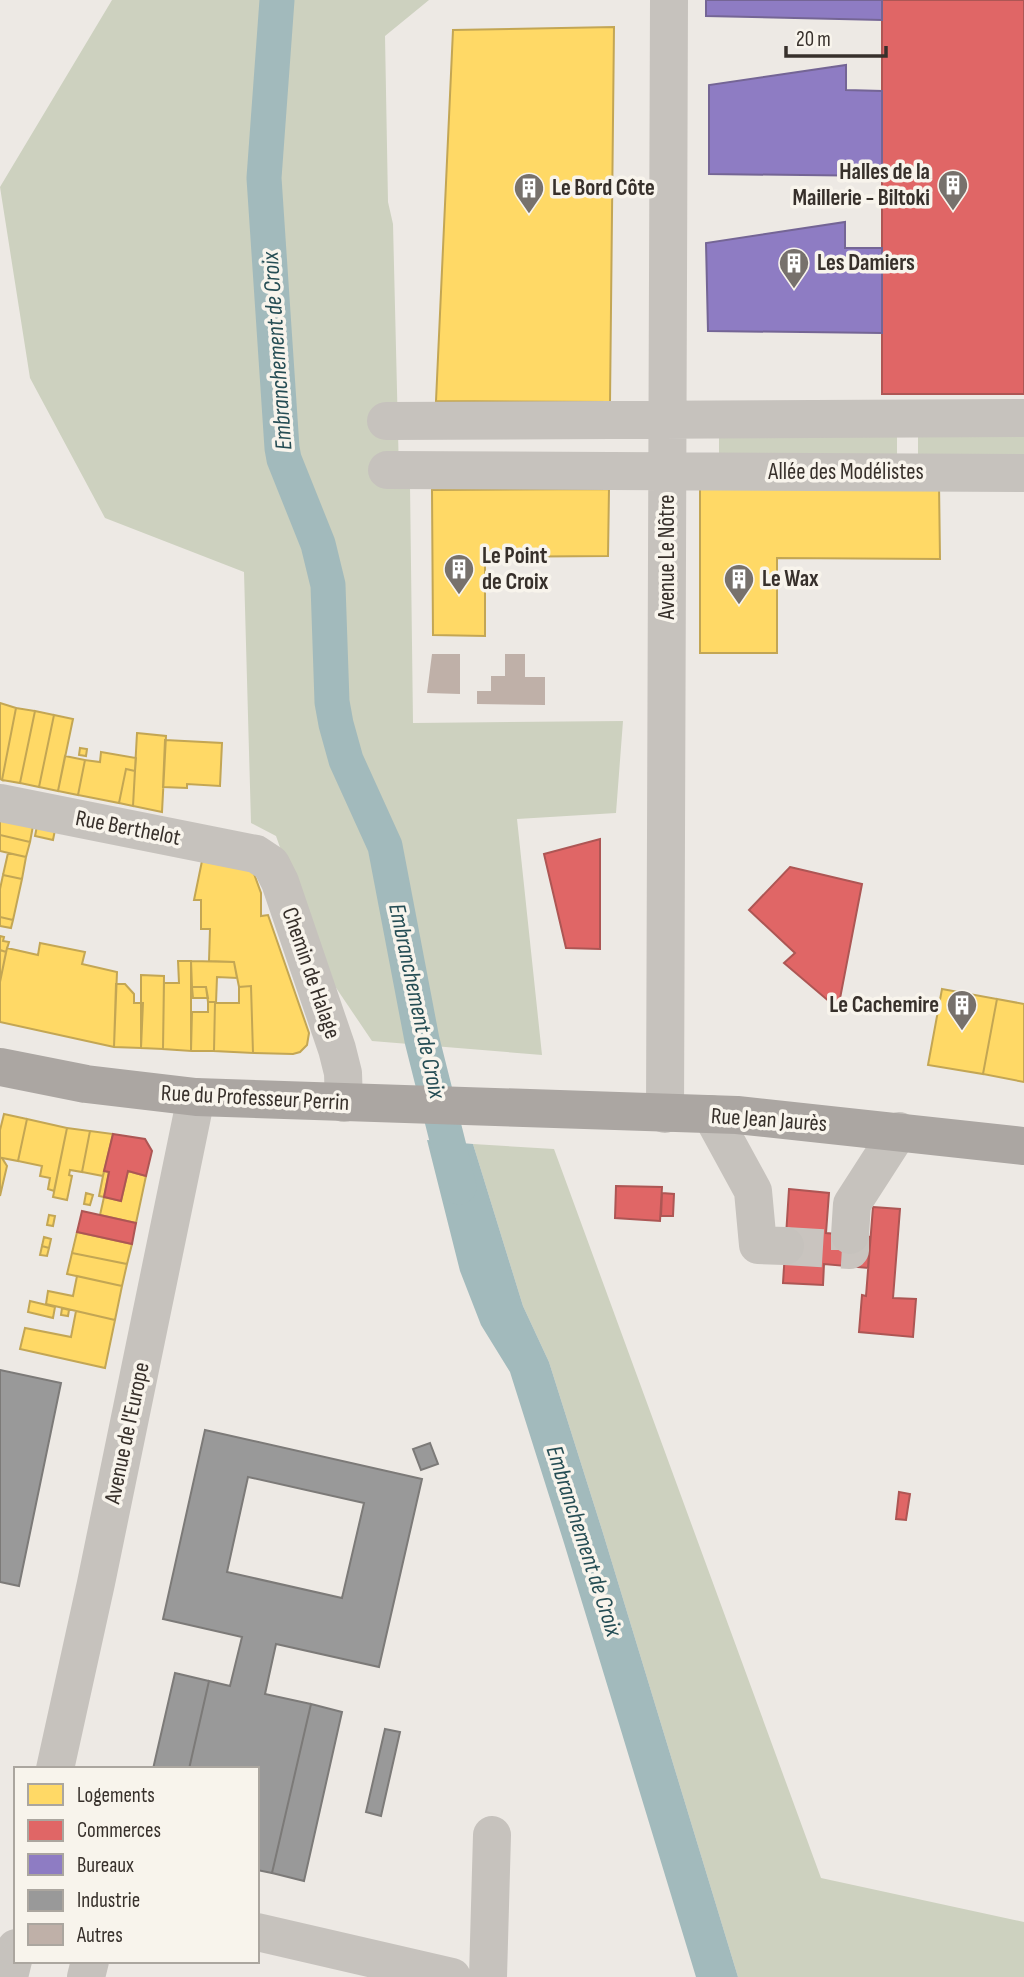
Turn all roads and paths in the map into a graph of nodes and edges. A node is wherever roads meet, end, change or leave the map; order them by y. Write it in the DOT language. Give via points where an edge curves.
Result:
graph roads {
  1 [pos="668,0"];
  2 [pos="1024,418"];
  3 [pos="668,420"];
  4 [pos="386,421"];
  5 [pos="387,470"];
  6 [pos="667,472"];
  7 [pos="1024,472"];
  8 [pos="0,803"];
  9 [pos="256,853"];
  10 [pos="0,1068"];
  11 [pos="196,1097"];
  12 [pos="344,1103"];
  13 [pos="513,1109"];
  14 [pos="665,1114"];
  15 [pos="711,1114"];
  16 [pos="899,1132"];
  17 [pos="1024,1146"];
  18 [pos="850,1235"];
  19 [pos="785,1246"];
  20 [pos="55,1767"];
  21 [pos="492,1835"];
  22 [pos="259,1932"];
  23 [pos="14,1956"];
  24 [pos="9,1977"];
  25 [pos="452,1977"];
  26 [pos="488,1977"];
  1 -- 3 [label="street, Avenue Le Nôtre"];
  2 -- 3 [label="street"];
  3 -- 4 [label="street"];
  3 -- 6 [label="street, Avenue Le Nôtre"];
  5 -- 6 [label="street, Allée des Modélistes"];
  6 -- 7 [label="street, Allée des Modélistes"];
  6 -- 14 [label="street, Avenue Le Nôtre"];
  8 -- 9 [label="street, Rue Berthelot"];
  9 -- 12 [label="street, Chemin de Halage" via="271,864 280,882 337,1049"];
  10 -- 11 [label="main road, Rue du Professeur Perrin"];
  11 -- 12 [label="main road, Rue du Professeur Perrin"];
  11 -- 20 [label="street, Avenue de l'Europe"];
  12 -- 13 [label="main road, Rue du Professeur Perrin"];
  13 -- 14 [label="main road, Rue Jean Jaurès"];
  14 -- 15 [label="main road, Rue Jean Jaurès"];
  15 -- 16 [label="main road, Rue Jean Jaurès"];
  15 -- 19 [label="street" via="753,1191 758,1245"];
  16 -- 17 [label="main road, Rue Jean Jaurès"];
  16 -- 18 [label="street" via="852,1204"];
  21 -- 26 [label="street"];
  22 -- 25 [label="street"];
  23 -- 24 [label="street"];
}
